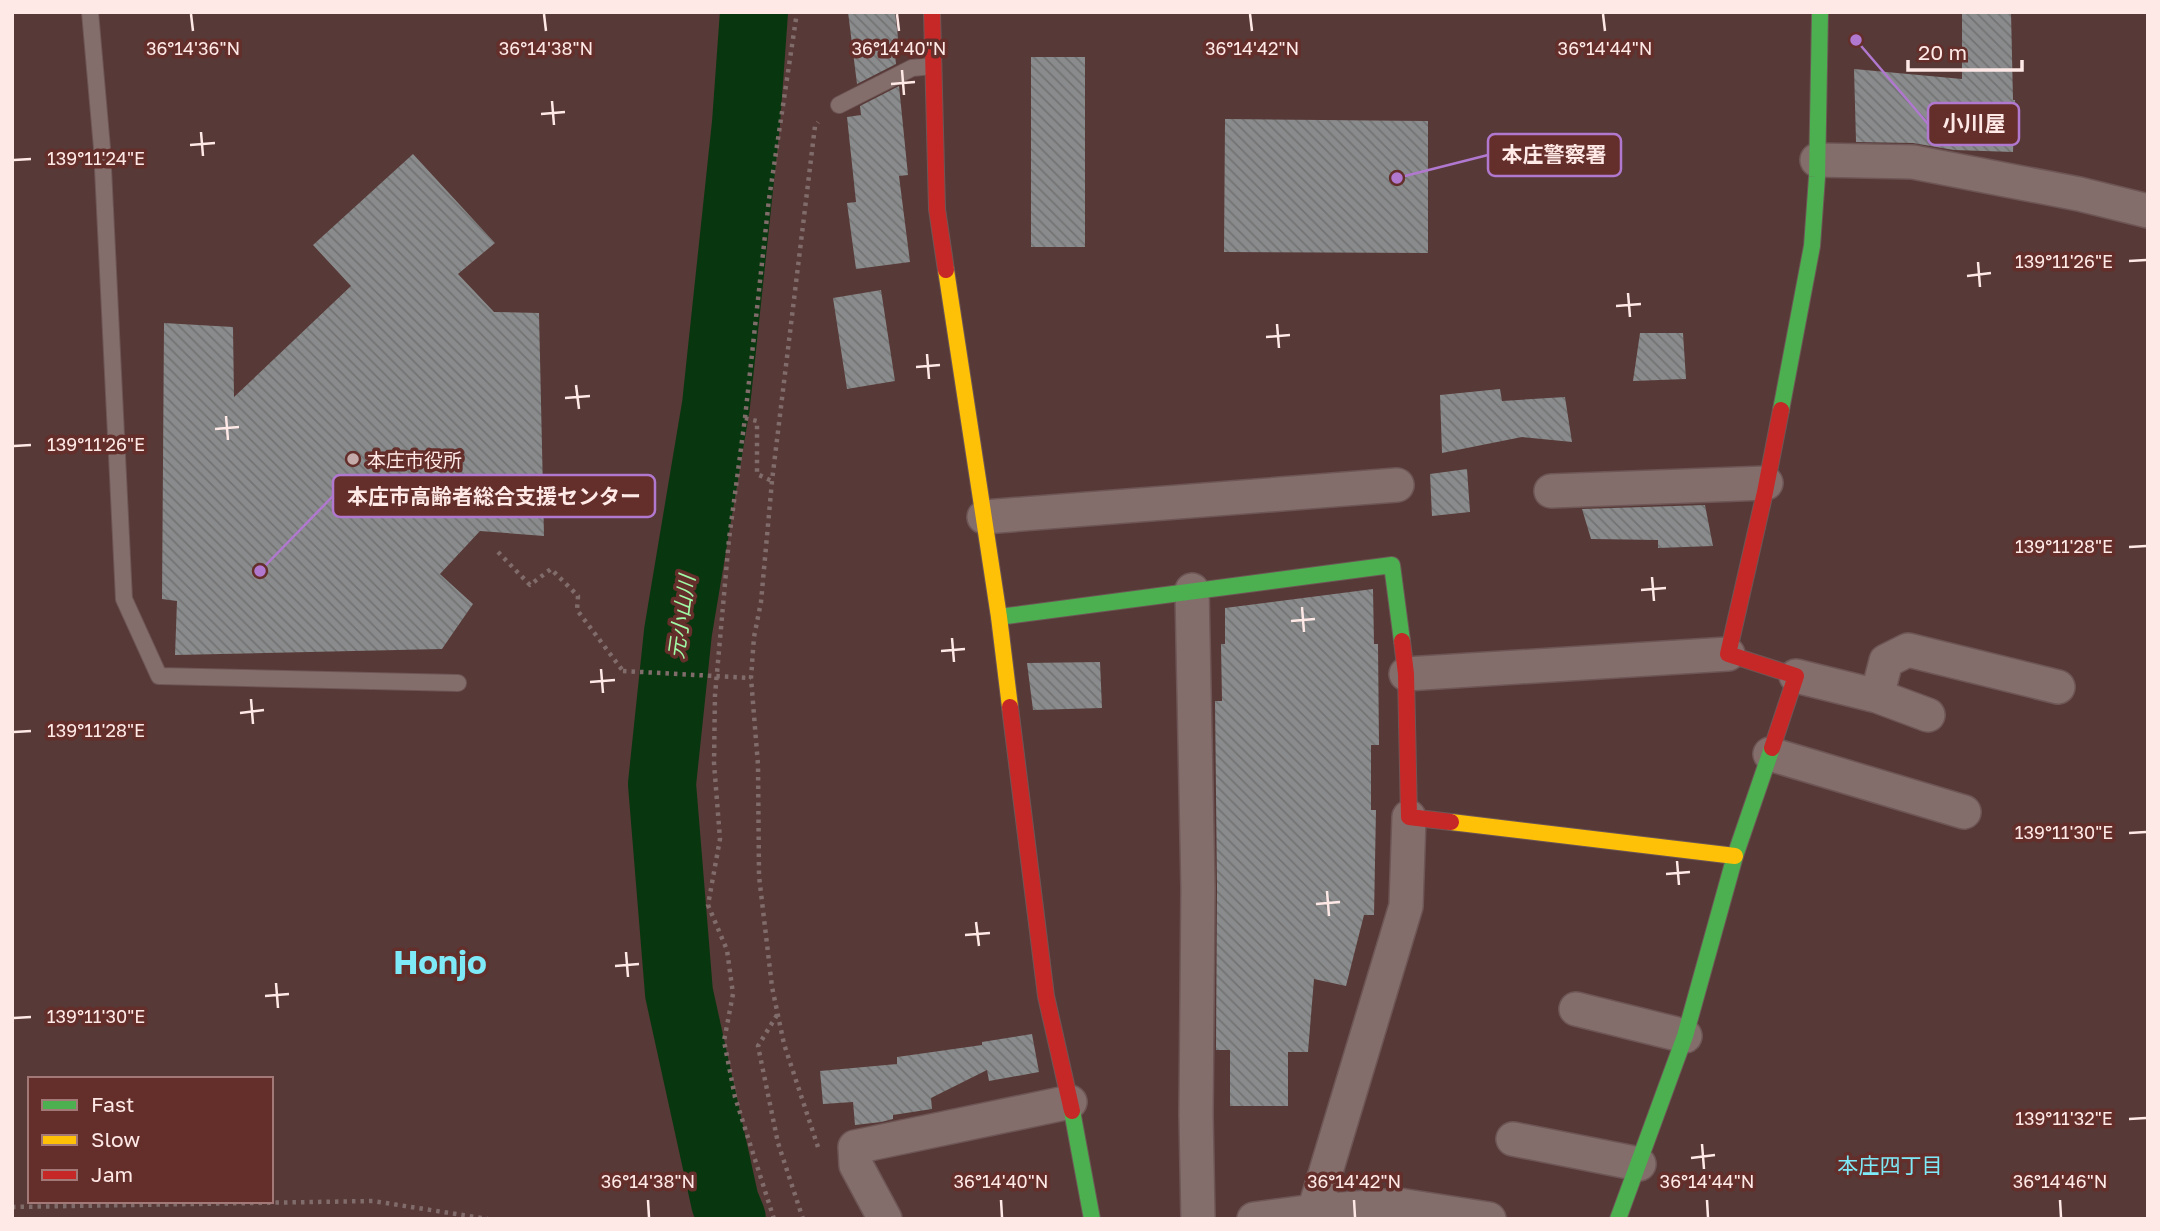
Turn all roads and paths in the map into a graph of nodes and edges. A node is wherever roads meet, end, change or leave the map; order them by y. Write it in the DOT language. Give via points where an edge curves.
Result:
graph roads {
  1 [pos="90,12"];
  2 [pos="797,12"];
  3 [pos="932,12"];
  4 [pos="1820,12"];
  5 [pos="933,66"];
  6 [pos="839,105"];
  7 [pos="1817,160"];
  8 [pos="2148,211"];
  9 [pos="745,418"];
  10 [pos="772,481"];
  11 [pos="1766,483"];
  12 [pos="1397,485"];
  13 [pos="1551,491"];
  14 [pos="984,517"];
  15 [pos="498,552"];
  16 [pos="1192,590"];
  17 [pos="999,617"];
  18 [pos="1728,654"];
  19 [pos="1406,674"];
  20 [pos="1796,676"];
  21 [pos="751,678"];
  22 [pos="458,683"];
  23 [pos="2057,687"];
  24 [pos="1877,696"];
  25 [pos="1928,715"];
  26 [pos="1770,754"];
  27 [pos="1964,812"];
  28 [pos="1409,817"];
  29 [pos="1735,856"];
  30 [pos="1576,1009"];
  31 [pos="778,1014"];
  32 [pos="1685,1035"];
  33 [pos="1070,1102"];
  34 [pos="1513,1139"];
  35 [pos="820,1152"];
  36 [pos="1639,1164"];
  37 [pos="253,1203"];
  38 [pos="273,1203"];
  39 [pos="12,1207"];
  40 [pos="1314,1215"];
  41 [pos="488,1219"];
  42 [pos="774,1219"];
  43 [pos="803,1219"];
  44 [pos="885,1219"];
  45 [pos="1092,1219"];
  46 [pos="1198,1219"];
  47 [pos="1254,1219"];
  48 [pos="1489,1219"];
  49 [pos="1618,1219"];
  1 -- 22 [label="lane" via="102,148 124,599 159,676"];
  2 -- 9 [label="path" via="769,199"];
  3 -- 5 [label="street"];
  4 -- 7 [label="street"];
  5 -- 6 [label="lane" via="912,68"];
  5 -- 14 [label="street" via="937,209"];
  6 -- 10 [label="path" via="825,112 815,126"];
  7 -- 8 [label="street" via="1913,162"];
  7 -- 11 [label="street" via="1812,246"];
  9 -- 10 [label="path" via="757,421 757,474"];
  9 -- 42 [label="path" via="716,695 714,763 720,839 708,905 727,950 733,994 724,1041 735,1097"];
  10 -- 21 [label="path"];
  11 -- 13 [label="street"];
  11 -- 18 [label="street"];
  12 -- 14 [label="street"];
  14 -- 17 [label="street"];
  15 -- 21 [label="path, bridge" via="530,585 551,569 578,596 577,611 623,671"];
  16 -- 17 [label="street"];
  16 -- 19 [label="street" via="1392,565"];
  16 -- 46 [label="street"];
  17 -- 33 [label="street" via="1046,996"];
  18 -- 19 [label="street"];
  18 -- 20 [label="street"];
  19 -- 28 [label="street"];
  20 -- 24 [label="street"];
  20 -- 26 [label="street"];
  21 -- 31 [label="path" via="759,876"];
  23 -- 24 [label="street" via="1908,650 1886,661"];
  24 -- 25 [label="street"];
  26 -- 27 [label="street"];
  26 -- 29 [label="street"];
  28 -- 29 [label="street"];
  28 -- 40 [label="street" via="1406,906"];
  29 -- 32 [label="street"];
  30 -- 32 [label="street"];
  31 -- 35 [label="path" via="794,1080"];
  31 -- 43 [label="path" via="758,1045 778,1143"];
  32 -- 36 [label="street"];
  33 -- 44 [label="street" via="855,1147 856,1165"];
  33 -- 45 [label="street"];
  34 -- 36 [label="street"];
  36 -- 49 [label="street"];
  37 -- 39 [label="path"];
  38 -- 41 [label="path" via="373,1201"];
  40 -- 47 [label="street"];
  40 -- 48 [label="street" via="1399,1205"];
}
